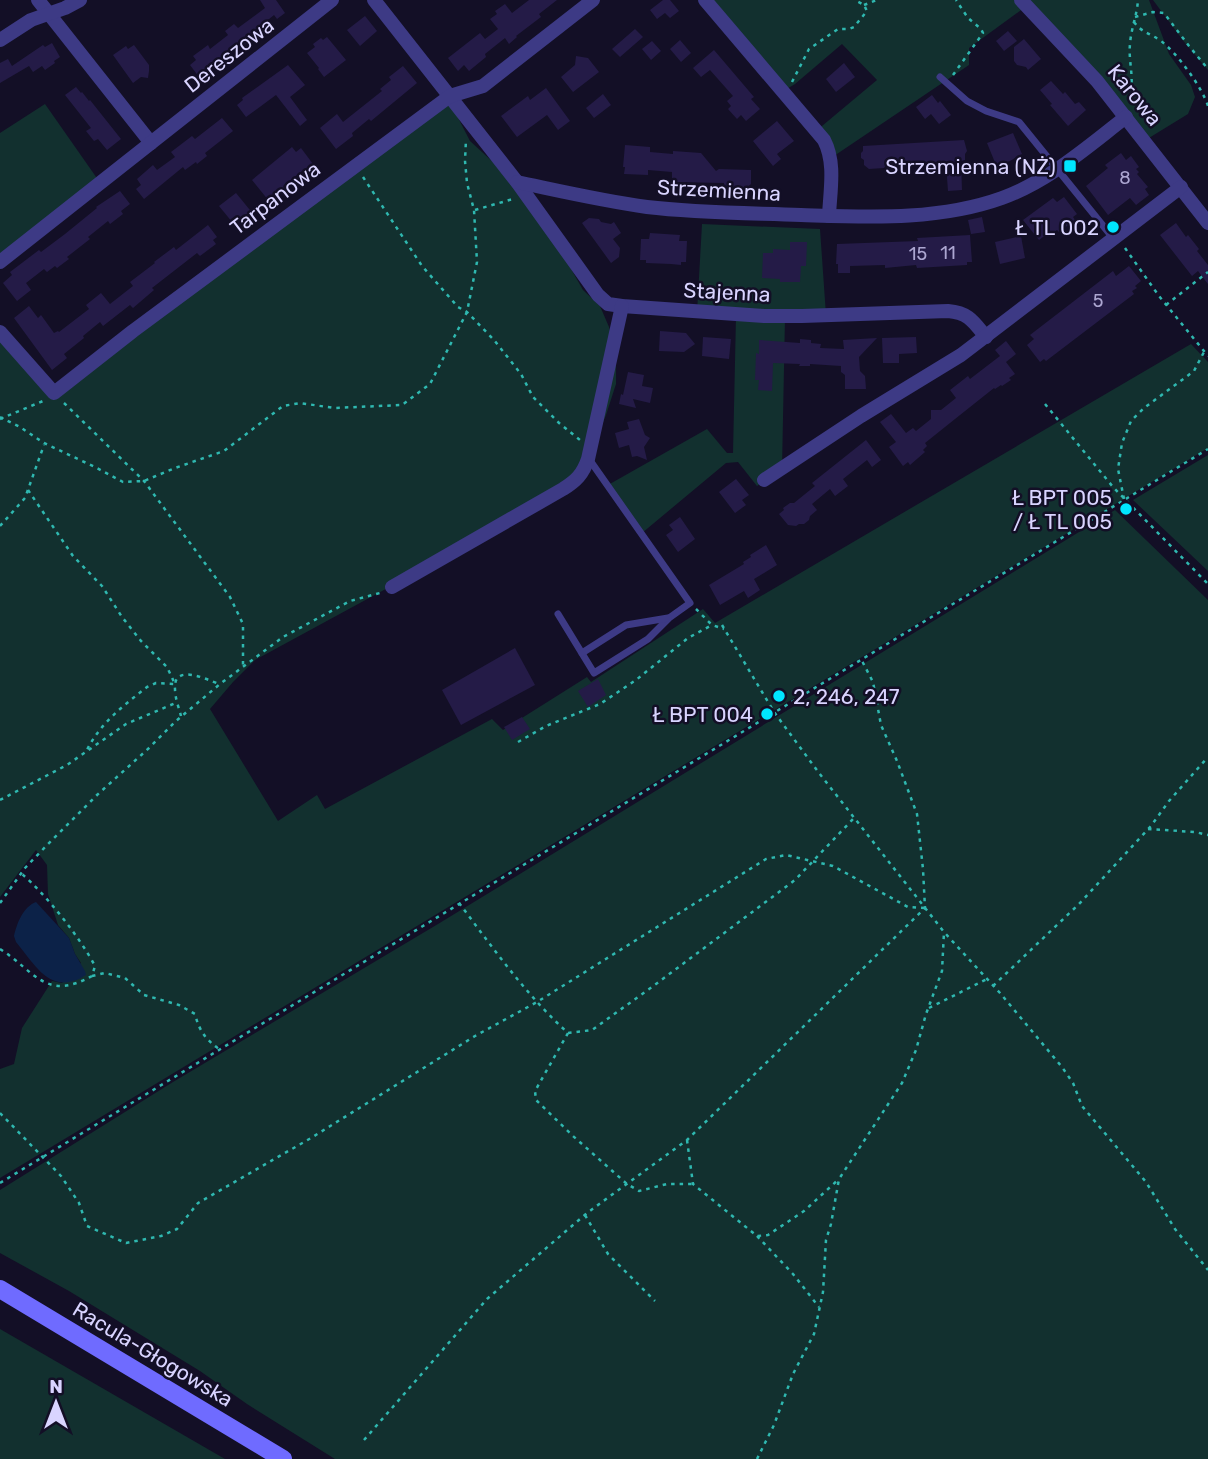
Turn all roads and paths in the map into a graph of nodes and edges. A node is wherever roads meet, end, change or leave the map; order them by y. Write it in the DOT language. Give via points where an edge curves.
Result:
graph roads {
  1 [pos="38,0"];
  2 [pos="79,0"];
  3 [pos="332,0"];
  4 [pos="374,0"];
  5 [pos="593,0"];
  6 [pos="705,0"];
  7 [pos="877,0"];
  8 [pos="956,0"];
  9 [pos="1021,0"];
  10 [pos="1138,0"];
  11 [pos="859,2"];
  12 [pos="50,13"];
  13 [pos="1135,17"];
  14 [pos="1133,22"];
  15 [pos="0,40"];
  16 [pos="1208,69"];
  17 [pos="940,76"];
  18 [pos="948,84"];
  19 [pos="784,93"];
  20 [pos="450,96"];
  21 [pos="1208,106"];
  22 [pos="1122,113"];
  23 [pos="466,136"];
  24 [pos="151,144"];
  25 [pos="355,165"];
  26 [pos="1058,169"];
  27 [pos="517,182"];
  28 [pos="1181,187"];
  29 [pos="526,195"];
  30 [pos="474,210"];
  31 [pos="829,216"];
  32 [pos="1208,223"];
  33 [pos="1115,237"];
  34 [pos="0,262"];
  35 [pos="1208,272"];
  36 [pos="1166,305"];
  37 [pos="622,306"];
  38 [pos="467,313"];
  39 [pos="0,332"];
  40 [pos="986,337"];
  41 [pos="1204,352"];
  42 [pos="1208,356"];
  43 [pos="55,394"];
  44 [pos="1045,404"];
  45 [pos="1,418"];
  46 [pos="44,443"];
  47 [pos="1208,449"];
  48 [pos="589,454"];
  49 [pos="764,480"];
  50 [pos="144,481"];
  51 [pos="28,490"];
  52 [pos="1124,499"];
  53 [pos="0,526"];
  54 [pos="1208,584"];
  55 [pos="392,587"];
  56 [pos="690,603"];
  57 [pos="558,614"];
  58 [pos="669,618"];
  59 [pos="712,625"];
  60 [pos="582,653"];
  61 [pos="861,659"];
  62 [pos="243,667"];
  63 [pos="175,684"];
  64 [pos="220,684"];
  65 [pos="178,702"];
  66 [pos="774,712"];
  67 [pos="181,716"];
  68 [pos="518,742"];
  69 [pos="86,752"];
  70 [pos="1208,757"];
  71 [pos="0,800"];
  72 [pos="854,818"];
  73 [pos="1150,827"];
  74 [pos="1208,835"];
  75 [pos="812,862"];
  76 [pos="21,874"];
  77 [pos="0,903"];
  78 [pos="459,903"];
  79 [pos="925,908"];
  80 [pos="944,932"];
  81 [pos="0,949"];
  82 [pos="92,976"];
  83 [pos="987,979"];
  84 [pos="993,986"];
  85 [pos="537,1002"];
  86 [pos="929,1008"];
  87 [pos="568,1033"];
  88 [pos="219,1049"];
  89 [pos="0,1113"];
  90 [pos="687,1140"];
  91 [pos="41,1157"];
  92 [pos="839,1179"];
  93 [pos="0,1183"];
  94 [pos="627,1184"];
  95 [pos="693,1184"];
  96 [pos="585,1215"];
  97 [pos="757,1236"];
  98 [pos="1208,1270"];
  99 [pos="0,1289"];
  100 [pos="655,1301"];
  101 [pos="820,1308"];
  102 [pos="364,1440"];
  103 [pos="283,1459"];
  104 [pos="757,1459"];
  1 -- 12 [label="street"];
  2 -- 12 [label="street"];
  3 -- 24 [label="street, Dereszowa"];
  4 -- 20 [label="street"];
  5 -- 20 [label="street, Tarpanowa" via="483,86"];
  6 -- 19 [label="street"];
  7 -- 11 [label="path"];
  8 -- 18 [label="path" via="983,33"];
  9 -- 22 [label="street, Karowa"];
  10 -- 13 [label="path"];
  11 -- 19 [label="path" via="867,11 855,27 838,29 809,49"];
  12 -- 15 [label="street"];
  12 -- 24 [label="street"];
  13 -- 14 [label="path"];
  13 -- 16 [label="path" via="1164,13"];
  14 -- 21 [label="path" via="1171,49"];
  14 -- 22 [label="path" via="1129,44 1133,83"];
  17 -- 18 [label="lane"];
  18 -- 26 [label="lane" via="967,101 1019,122"];
  19 -- 31 [label="street" via="829,151"];
  20 -- 25 [label="street, Tarpanowa"];
  20 -- 27 [label="street"];
  22 -- 26 [label="street, Strzemienna"];
  22 -- 28 [label="street, Karowa"];
  23 -- 30 [label="path" via="467,183"];
  24 -- 34 [label="street, Dereszowa"];
  25 -- 38 [label="path" via="422,266"];
  25 -- 43 [label="street, Tarpanowa"];
  26 -- 31 [label="street, Strzemienna" via="1020,191 975,206 888,217"];
  26 -- 33 [label="lane"];
  27 -- 29 [label="street, Stajenna"];
  27 -- 31 [label="street, Strzemienna" via="649,207"];
  28 -- 32 [label="street, Karowa"];
  28 -- 33 [label="street"];
  29 -- 30 [label="path"];
  29 -- 37 [label="street, Stajenna" via="598,296 608,304"];
  30 -- 38 [label="path" via="477,262"];
  33 -- 36 [label="path"];
  33 -- 40 [label="street"];
  35 -- 36 [label="path"];
  36 -- 41 [label="path"];
  37 -- 40 [label="street, Stajenna" via="764,316 961,312"];
  37 -- 48 [label="street"];
  38 -- 48 [label="path" via="521,374 533,397"];
  38 -- 50 [label="path" via="430,384 402,405 283,405 224,451"];
  39 -- 43 [label="street"];
  40 -- 49 [label="street"];
  41 -- 42 [label="path"];
  41 -- 52 [label="path" via="1194,371 1131,421 1118,469"];
  43 -- 45 [label="path"];
  43 -- 50 [label="path"];
  44 -- 52 [label="path"];
  45 -- 46 [label="path"];
  46 -- 50 [label="path" via="123,482"];
  46 -- 51 [label="path"];
  47 -- 52 [label="path"];
  48 -- 55 [label="street" via="575,481"];
  48 -- 56 [label="lane"];
  50 -- 62 [label="path" via="230,597 243,624"];
  51 -- 53 [label="path"];
  51 -- 63 [label="path" via="73,556 167,667"];
  52 -- 54 [label="path"];
  52 -- 61 [label="path"];
  55 -- 62 [label="path" via="350,601 283,637"];
  56 -- 58 [label="lane"];
  56 -- 59 [label="path"];
  57 -- 60 [label="lane"];
  58 -- 60 [label="lane" via="626,625"];
  58 -- 60 [label="lane" via="648,639 594,673"];
  59 -- 66 [label="path" via="723,627"];
  59 -- 68 [label="path" via="600,704"];
  61 -- 66 [label="path"];
  61 -- 79 [label="path" via="873,682 881,725 916,814"];
  62 -- 64 [label="path"];
  63 -- 64 [label="path" via="187,673"];
  63 -- 65 [label="path"];
  63 -- 69 [label="path" via="147,687 102,725"];
  64 -- 67 [label="path"];
  65 -- 67 [label="path"];
  65 -- 69 [label="path" via="126,724"];
  66 -- 72 [label="path"];
  66 -- 78 [label="path"];
  67 -- 76 [label="path"];
  69 -- 71 [label="path"];
  70 -- 73 [label="path"];
  72 -- 75 [label="path"];
  72 -- 79 [label="path"];
  73 -- 74 [label="path"];
  73 -- 84 [label="path" via="1079,904"];
  75 -- 79 [label="path" via="833,866 908,907"];
  75 -- 85 [label="path" via="786,855 766,859"];
  75 -- 87 [label="path" via="795,880 592,1030"];
  76 -- 77 [label="path"];
  76 -- 82 [label="path" via="89,955 95,966"];
  78 -- 85 [label="path"];
  78 -- 88 [label="path"];
  79 -- 80 [label="path"];
  79 -- 90 [label="path"];
  80 -- 83 [label="path"];
  80 -- 86 [label="path" via="942,971"];
  81 -- 82 [label="path" via="49,984 69,986"];
  82 -- 88 [label="path" via="125,978 144,995 195,1014 207,1040"];
  83 -- 84 [label="path"];
  83 -- 86 [label="path"];
  84 -- 98 [label="path" via="1062,1067 1082,1107 1146,1182"];
  85 -- 87 [label="path"];
  85 -- 91 [label="path" via="198,1203 177,1229 161,1236 126,1243 87,1226 79,1203"];
  86 -- 92 [label="path" via="901,1083"];
  87 -- 94 [label="path" via="535,1091 536,1100"];
  88 -- 91 [label="path"];
  89 -- 91 [label="path"];
  90 -- 94 [label="path"];
  90 -- 95 [label="path"];
  91 -- 93 [label="path"];
  92 -- 97 [label="path" via="804,1210 768,1235"];
  92 -- 101 [label="path" via="826,1240"];
  94 -- 95 [label="path" via="639,1191"];
  94 -- 96 [label="path"];
  95 -- 97 [label="path"];
  96 -- 100 [label="path" via="608,1254"];
  96 -- 102 [label="path" via="486,1299"];
  97 -- 101 [label="path"];
  99 -- 103 [label="main road, Racula-Głogowska"];
  101 -- 104 [label="path" via="814,1334"];
}
